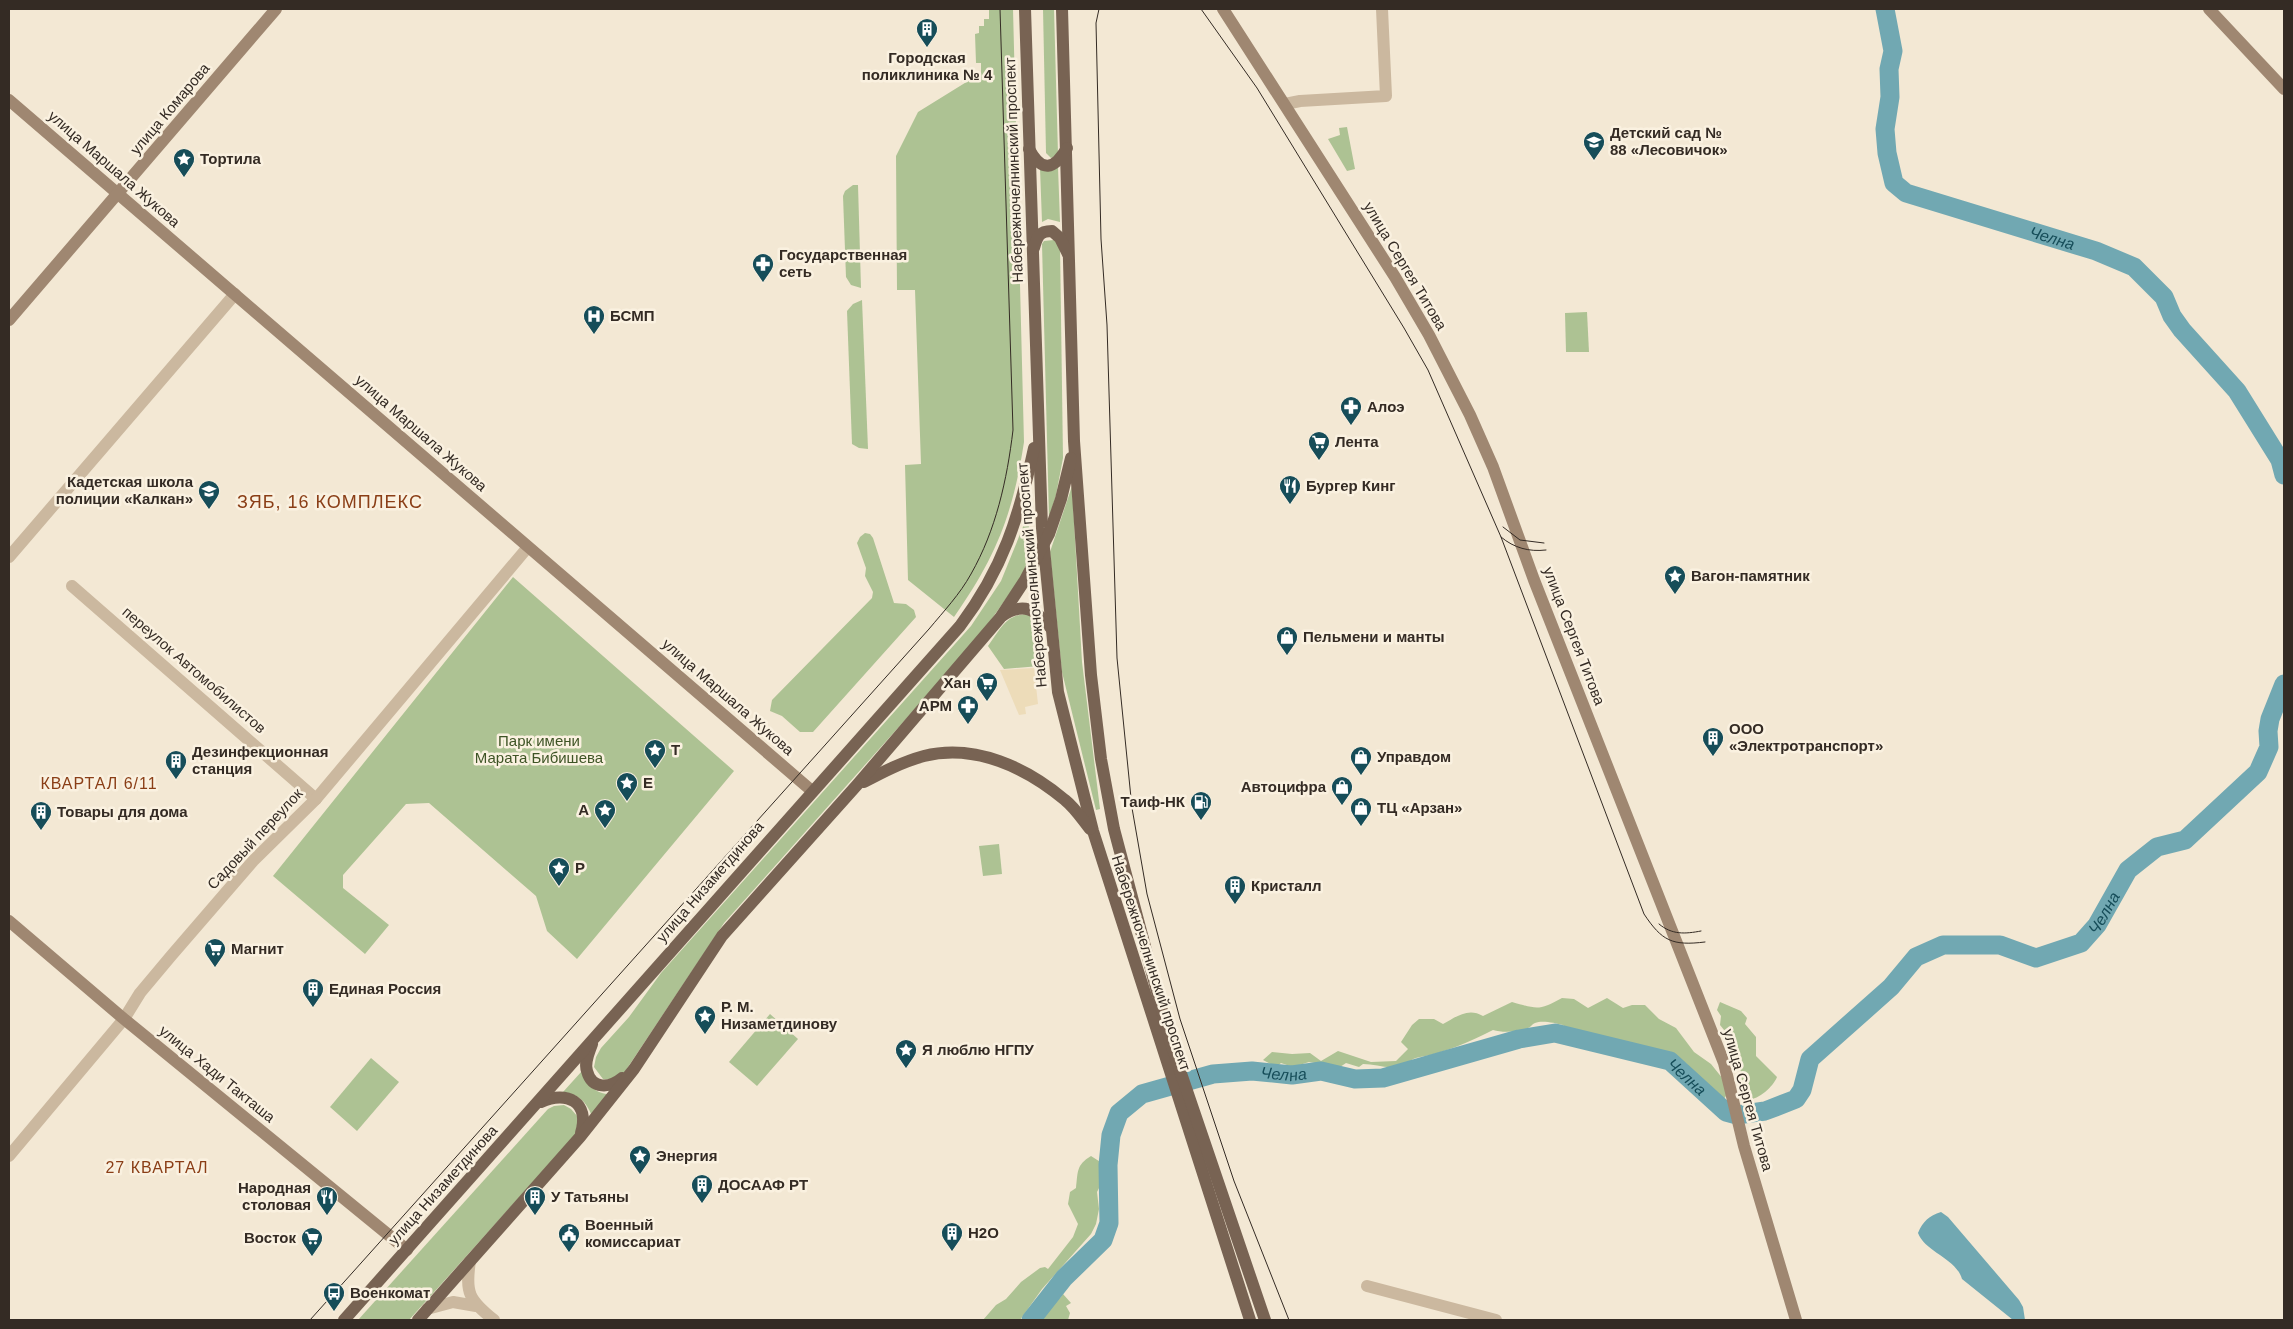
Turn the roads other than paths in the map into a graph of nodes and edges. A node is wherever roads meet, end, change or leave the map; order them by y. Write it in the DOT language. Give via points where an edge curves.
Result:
graph roads {
  1 [pos="276,9"];
  2 [pos="1025,9"];
  3 [pos="1062,9"];
  4 [pos="1068,9"];
  5 [pos="1223,9"];
  6 [pos="1382,9"];
  7 [pos="2209,9"];
  8 [pos="1063,26"];
  9 [pos="2284,88"];
  10 [pos="9,100"];
  11 [pos="1285,104"];
  12 [pos="1067,148"];
  13 [pos="1029,149"];
  14 [pos="118,194"];
  15 [pos="1033,254"];
  16 [pos="1069,256"];
  17 [pos="234,294"];
  18 [pos="9,320"];
  19 [pos="1038,429"];
  20 [pos="1074,441"];
  21 [pos="1044,544"];
  22 [pos="528,547"];
  23 [pos="9,557"];
  24 [pos="72,586"];
  25 [pos="1000,618"];
  26 [pos="1050,627"];
  27 [pos="857,785"];
  28 [pos="812,791"];
  29 [pos="316,799"];
  30 [pos="1092,831"];
  31 [pos="9,921"];
  32 [pos="124,1019"];
  33 [pos="594,1039"];
  34 [pos="1165,1042"];
  35 [pos="634,1069"];
  36 [pos="537,1104"];
  37 [pos="580,1137"];
  38 [pos="1202,1153"];
  39 [pos="9,1156"];
  40 [pos="407,1250"];
  41 [pos="470,1261"];
  42 [pos="1367,1286"];
  43 [pos="476,1306"];
  44 [pos="427,1309"];
  45 [pos="344,1320"];
  46 [pos="418,1320"];
  47 [pos="494,1320"];
  48 [pos="1250,1320"];
  49 [pos="1265,1320"];
  50 [pos="1496,1320"];
  51 [pos="1796,1320"];
  1 -- 14 [label="main road, улица Комарова"];
  2 -- 13 [label="main road, Набережночелнинский проспект"];
  3 -- 8 [label="main road, Набережночелнинский проспект"];
  4 -- 8 [label="main road"];
  5 -- 11 [label="main road, улица Сергея Титова"];
  6 -- 11 [label="street" via="1386,96"];
  7 -- 9 [label="main road"];
  8 -- 12 [label="main road, Набережночелнинский проспект"];
  10 -- 14 [label="main road, улица Маршала Жукова"];
  11 -- 51 [label="main road, улица Сергея Титова" via="1429,334 1493,467 1532,575 1724,1064 1744,1146"];
  12 -- 13 [label="main road" via="1058,162 1050,166 1035,159"];
  12 -- 16 [label="main road, Набережночелнинский проспект"];
  13 -- 15 [label="main road, Набережночелнинский проспект"];
  14 -- 17 [label="main road, улица Маршала Жукова"];
  14 -- 18 [label="main road, улица Комарова"];
  15 -- 16 [label="main road" via="1038,236 1044,231 1052,231 1060,238"];
  15 -- 19 [label="main road, Набережночелнинский проспект"];
  16 -- 20 [label="main road, Набережночелнинский проспект"];
  17 -- 22 [label="main road, улица Маршала Жукова"];
  17 -- 23 [label="street"];
  19 -- 21 [label="main road, Набережночелнинский проспект"];
  19 -- 28 [label="main road, улица Низаметдинова" via="1024,495 1010,540 978,602"];
  20 -- 21 [label="main road" via="1061,498"];
  20 -- 34 [label="main road, Набережночелнинский проспект" via="1091,675 1101,759 1114,829"];
  21 -- 25 [label="main road"];
  21 -- 26 [label="main road, Набережночелнинский проспект"];
  22 -- 28 [label="main road, улица Маршала Жукова"];
  22 -- 29 [label="street, Садовый переулок"];
  24 -- 29 [label="street, переулок Автомобилистов"];
  25 -- 26 [label="main road" via="1011,610 1026,608 1042,616"];
  25 -- 27 [label="main road"];
  26 -- 30 [label="main road, Набережночелнинский проспект" via="1058,692"];
  27 -- 30 [label="main road" via="925,756 967,753 988,757 1023,770 1066,800"];
  27 -- 35 [label="main road" via="722,936"];
  28 -- 33 [label="main road, улица Низаметдинова"];
  29 -- 32 [label="street, Садовый переулок" via="252,861 140,993"];
  30 -- 34 [label="main road, Набережночелнинский проспект"];
  31 -- 32 [label="main road, улица Хади Такташа"];
  32 -- 39 [label="street, Садовый переулок"];
  32 -- 40 [label="main road, улица Хади Такташа"];
  33 -- 35 [label="main road" via="586,1060 592,1081 602,1086 613,1085"];
  33 -- 36 [label="main road, улица Низаметдинова"];
  34 -- 38 [label="main road, Набережночелнинский проспект"];
  35 -- 37 [label="main road"];
  36 -- 37 [label="main road" via="554,1096 574,1101 582,1110 584,1122"];
  36 -- 40 [label="main road, улица Низаметдинова"];
  37 -- 41 [label="main road"];
  38 -- 48 [label="main road, Набережночелнинский проспект"];
  38 -- 49 [label="main road, Набережночелнинский проспект"];
  40 -- 45 [label="main road, улица Низаметдинова"];
  41 -- 43 [label="street" via="467,1285"];
  41 -- 44 [label="main road"];
  42 -- 50 [label="street"];
  43 -- 44 [label="street" via="453,1302"];
  43 -- 47 [label="street"];
  44 -- 46 [label="main road"];
}
